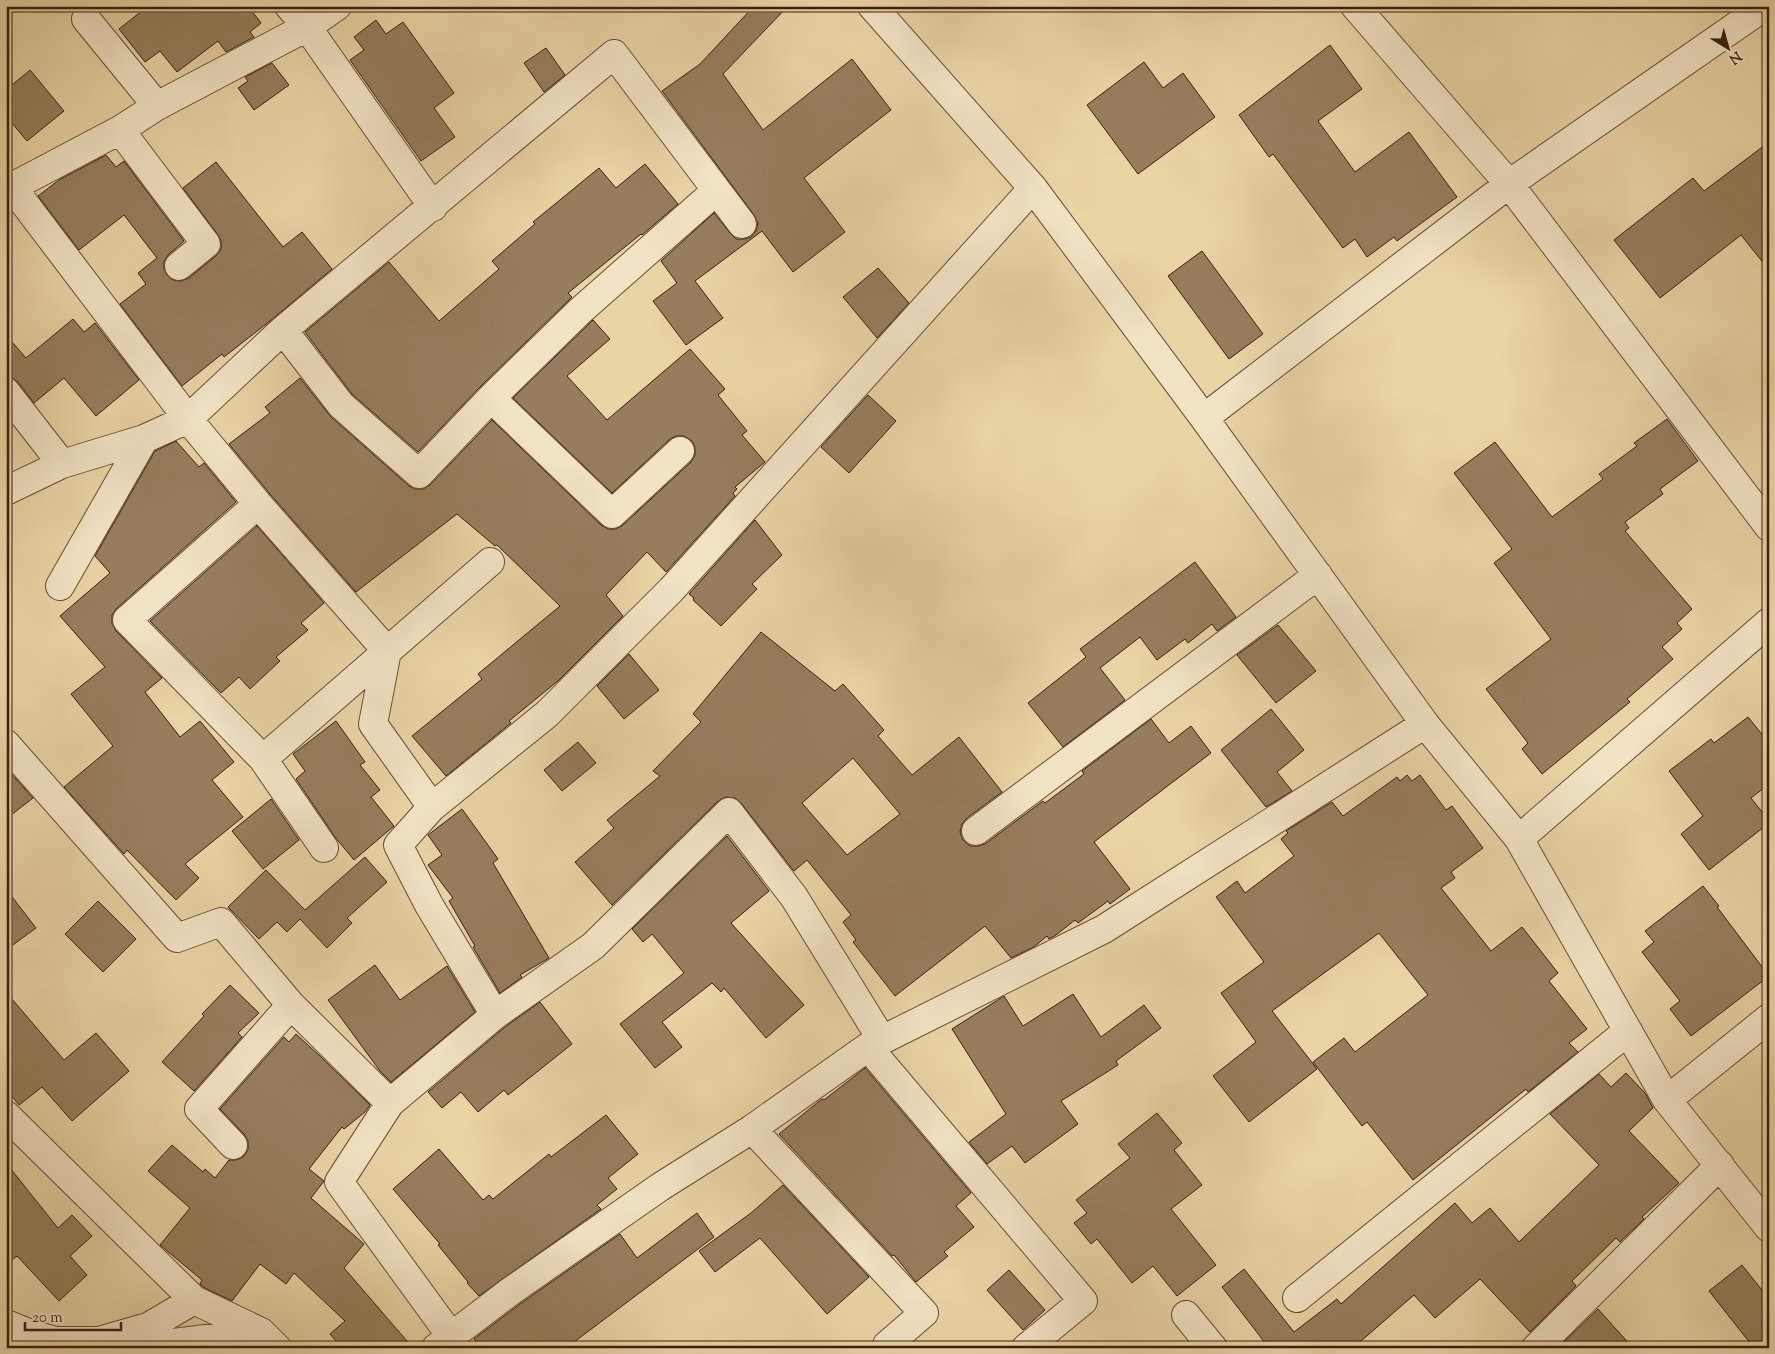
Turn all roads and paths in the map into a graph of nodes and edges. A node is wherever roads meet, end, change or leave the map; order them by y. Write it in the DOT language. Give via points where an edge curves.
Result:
graph roads {
  1 [pos="288,6"];
  2 [pos="337,6"];
  3 [pos="872,6"];
  4 [pos="1356,6"];
  5 [pos="1766,6"];
  6 [pos="1769,10"];
  7 [pos="86,19"];
  8 [pos="307,27"];
  9 [pos="157,106"];
  10 [pos="120,130"];
  11 [pos="1509,184"];
  12 [pos="1033,188"];
  13 [pos="9,190"];
  14 [pos="716,191"];
  15 [pos="433,207"];
  16 [pos="742,224"];
  17 [pos="179,266"];
  18 [pos="283,330"];
  19 [pos="6,392"];
  20 [pos="491,398"];
  21 [pos="1204,418"];
  22 [pos="188,419"];
  23 [pos="144,439"];
  24 [pos="680,451"];
  25 [pos="62,464"];
  26 [pos="6,491"];
  27 [pos="258,504"];
  28 [pos="1769,527"];
  29 [pos="490,562"];
  30 [pos="1318,575"];
  31 [pos="60,586"];
  32 [pos="1769,622"];
  33 [pos="387,651"];
  34 [pos="1425,724"];
  35 [pos="6,744"];
  36 [pos="263,759"];
  37 [pos="432,807"];
  38 [pos="976,831"];
  39 [pos="1519,839"];
  40 [pos="324,848"];
  41 [pos="291,1005"];
  42 [pos="495,1015"];
  43 [pos="1769,1018"];
  44 [pos="1628,1031"];
  45 [pos="875,1043"];
  46 [pos="1667,1100"];
  47 [pos="390,1103"];
  48 [pos="6,1115"];
  49 [pos="752,1129"];
  50 [pos="233,1145"];
  51 [pos="1720,1165"];
  52 [pos="1769,1228"];
  53 [pos="1297,1298"];
  54 [pos="194,1300"];
  55 [pos="1186,1315"];
  56 [pos="6,1324"];
  57 [pos="269,1340"];
  58 [pos="444,1342"];
  59 [pos="133,1348"];
  60 [pos="890,1348"];
  61 [pos="1026,1348"];
  62 [pos="1214,1348"];
  63 [pos="1536,1348"];
  1 -- 8 [label="street"];
  2 -- 8 [label="street"];
  3 -- 12 [label="street"];
  4 -- 11 [label="street"];
  5 -- 6 [label="street"];
  5 -- 11 [label="street"];
  7 -- 9 [label="street"];
  8 -- 9 [label="street"];
  8 -- 15 [label="street"];
  9 -- 10 [label="street"];
  10 -- 13 [label="street"];
  10 -- 17 [label="street" via="206,244"];
  11 -- 21 [label="street"];
  11 -- 28 [label="street"];
  12 -- 21 [label="street"];
  12 -- 37 [label="street" via="672,589 547,714"];
  13 -- 22 [label="street"];
  14 -- 15 [label="street" via="614,54"];
  14 -- 16 [label="street"];
  14 -- 20 [label="street" via="580,311"];
  15 -- 18 [label="street"];
  18 -- 20 [label="street" via="341,405 419,474"];
  18 -- 22 [label="street"];
  19 -- 25 [label="street"];
  20 -- 24 [label="street" via="612,514"];
  21 -- 30 [label="street"];
  22 -- 23 [label="street"];
  22 -- 27 [label="street"];
  23 -- 25 [label="street"];
  23 -- 31 [label="street"];
  25 -- 26 [label="street"];
  27 -- 33 [label="street"];
  27 -- 36 [label="street" via="127,620"];
  29 -- 33 [label="street"];
  30 -- 34 [label="street"];
  30 -- 38 [label="street"];
  32 -- 39 [label="street"];
  33 -- 36 [label="street"];
  33 -- 37 [label="street" via="373,724"];
  34 -- 39 [label="street"];
  34 -- 45 [label="street" via="1104,928"];
  35 -- 41 [label="street" via="177,938 221,922"];
  36 -- 40 [label="street"];
  37 -- 42 [label="street" via="398,845 429,905"];
  39 -- 44 [label="street"];
  41 -- 47 [label="street"];
  41 -- 50 [label="street" via="199,1109"];
  42 -- 45 [label="street" via="593,946 729,812 794,897"];
  42 -- 47 [label="street"];
  43 -- 46 [label="street"];
  44 -- 46 [label="street"];
  44 -- 53 [label="street"];
  45 -- 49 [label="street"];
  45 -- 61 [label="street" via="1083,1301"];
  46 -- 51 [label="street"];
  47 -- 58 [label="street" via="339,1182"];
  48 -- 54 [label="street"];
  49 -- 58 [label="street" via="660,1187"];
  49 -- 60 [label="street" via="924,1313 887,1345"];
  51 -- 52 [label="street"];
  51 -- 63 [label="street"];
  54 -- 56 [label="street" via="148,1327 99,1341 55,1341"];
  54 -- 57 [label="street"];
  55 -- 62 [label="street"];
  57 -- 59 [label="street"];
}
